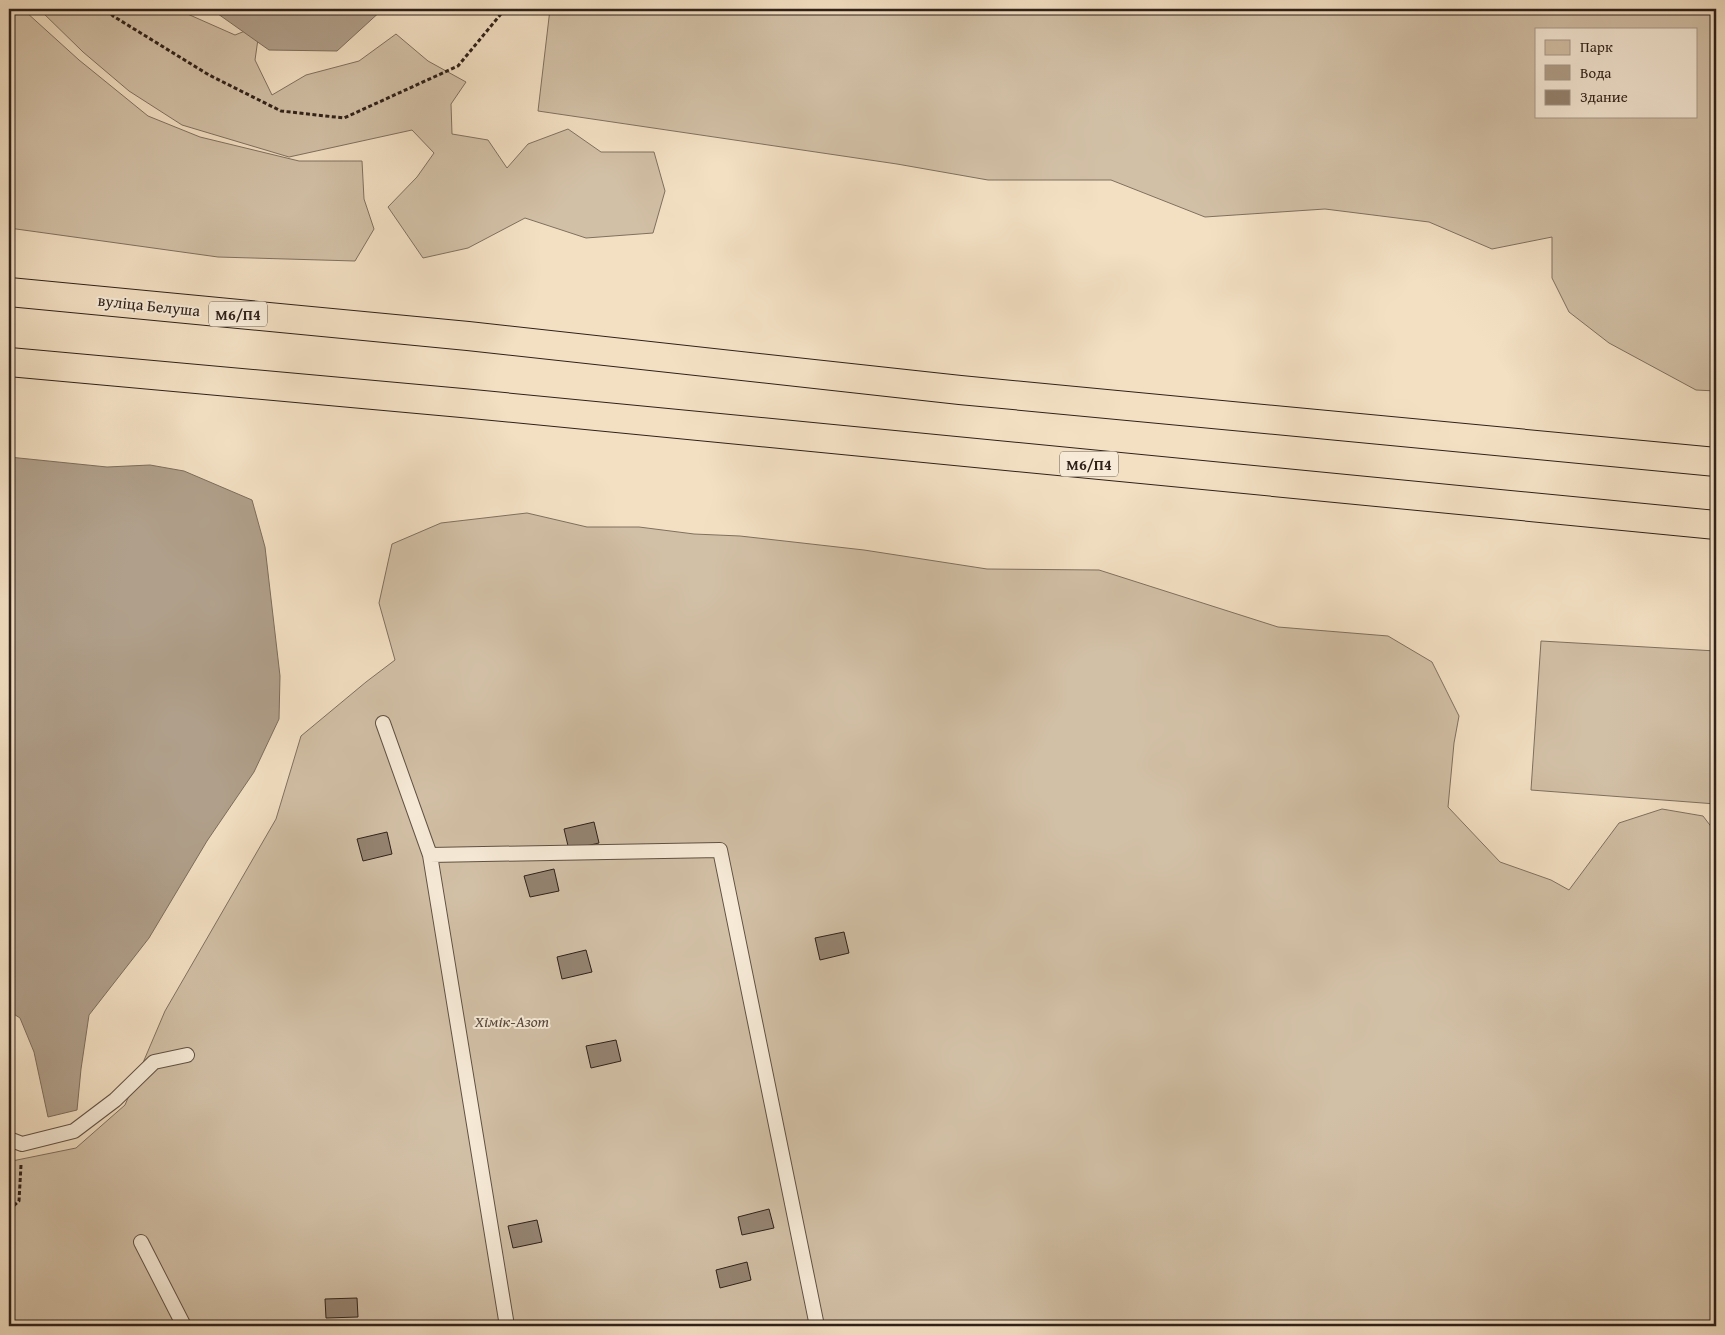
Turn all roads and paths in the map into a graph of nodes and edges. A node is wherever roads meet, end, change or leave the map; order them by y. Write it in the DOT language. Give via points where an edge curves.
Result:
graph roads {
  1 [pos="107,9"];
  2 [pos="506,9"];
  3 [pos="9,292"];
  4 [pos="9,362"];
  5 [pos="1716,462"];
  6 [pos="1716,525"];
  7 [pos="383,722"];
  8 [pos="430,855"];
  9 [pos="187,1055"];
  10 [pos="15,1141"];
  11 [pos="9,1210"];
  12 [pos="141,1242"];
  13 [pos="184,1326"];
  14 [pos="507,1326"];
  15 [pos="817,1326"];
  1 -- 2 [label="path" via="113,16 209,76 280,112 344,118 458,66"];
  3 -- 5 [label="highway, вуліца Белуша / М6/П4" via="468,336 960,390"];
  4 -- 6 [label="highway, М6/П4"];
  7 -- 8 [label="lane"];
  8 -- 14 [label="lane"];
  8 -- 15 [label="lane" via="720,850"];
  9 -- 10 [label="lane" via="154,1062 115,1100 74,1131"];
  10 -- 11 [label="path" via="19,1201"];
  12 -- 13 [label="lane"];
}
